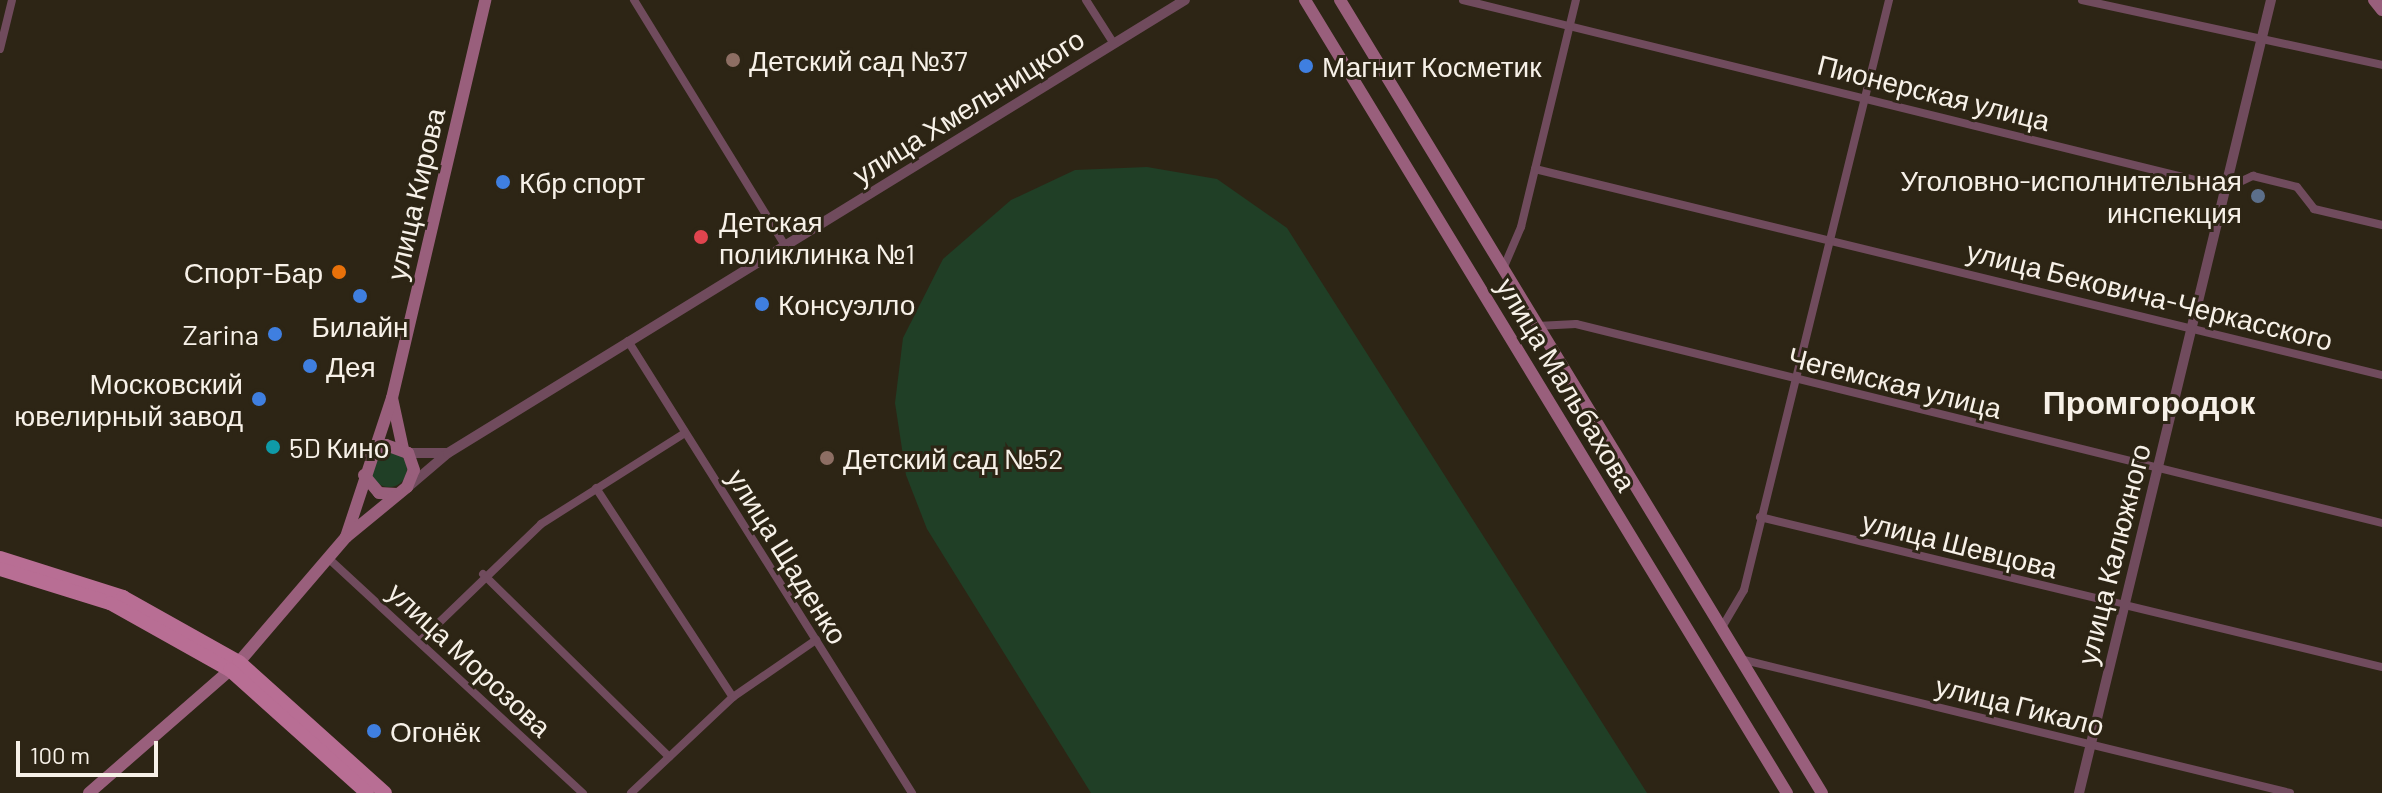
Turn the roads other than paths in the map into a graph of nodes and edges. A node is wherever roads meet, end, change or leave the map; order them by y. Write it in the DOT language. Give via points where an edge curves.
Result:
graph roads {
  1 [pos="12,0"];
  2 [pos="485,0"];
  3 [pos="634,0"];
  4 [pos="1086,0"];
  5 [pos="1185,0"];
  6 [pos="1305,0"];
  7 [pos="1340,0"];
  8 [pos="1463,0"];
  9 [pos="1576,0"];
  10 [pos="1889,0"];
  11 [pos="2082,0"];
  12 [pos="2271,0"];
  13 [pos="2374,0"];
  14 [pos="2382,10"];
  15 [pos="1570,26"];
  16 [pos="2261,43"];
  17 [pos="1114,44"];
  18 [pos="0,49"];
  19 [pos="2382,65"];
  20 [pos="1865,97"];
  21 [pos="1535,169"];
  22 [pos="2227,188"];
  23 [pos="2382,225"];
  24 [pos="1828,239"];
  25 [pos="786,247"];
  26 [pos="1502,269"];
  27 [pos="1537,326"];
  28 [pos="2193,329"];
  29 [pos="628,341"];
  30 [pos="2382,375"];
  31 [pos="1794,381"];
  32 [pos="392,398"];
  33 [pos="685,433"];
  34 [pos="406,451"];
  35 [pos="370,453"];
  36 [pos="448,453"];
  37 [pos="2159,470"];
  38 [pos="364,475"];
  39 [pos="596,488"];
  40 [pos="402,490"];
  41 [pos="1760,517"];
  42 [pos="2382,523"];
  43 [pos="346,537"];
  44 [pos="0,558"];
  45 [pos="328,558"];
  46 [pos="0,569"];
  47 [pos="483,574"];
  48 [pos="2124,607"];
  49 [pos="1721,629"];
  50 [pos="816,640"];
  51 [pos="420,641"];
  52 [pos="1740,659"];
  53 [pos="235,666"];
  54 [pos="2382,667"];
  55 [pos="733,697"];
  56 [pos="2092,746"];
  57 [pos="669,757"];
  58 [pos="89,793"];
  59 [pos="367,793"];
  60 [pos="385,793"];
  61 [pos="583,793"];
  62 [pos="631,793"];
  63 [pos="912,793"];
  64 [pos="1787,793"];
  65 [pos="1822,793"];
  66 [pos="2079,793"];
  67 [pos="2290,793"];
  1 -- 18 [label="street"];
  2 -- 32 [label="main road, улица Кирова"];
  3 -- 25 [label="street"];
  4 -- 17 [label="street"];
  5 -- 17 [label="street, улица Хмельницкого"];
  6 -- 64 [label="main road, улица Мальбахова"];
  7 -- 26 [label="main road, улица Мальбахова"];
  8 -- 15 [label="street, Пионерская улица"];
  9 -- 15 [label="street"];
  10 -- 20 [label="street"];
  11 -- 16 [label="street"];
  12 -- 16 [label="street, улица Калюжного"];
  13 -- 14 [label="main road"];
  15 -- 20 [label="street, Пионерская улица"];
  15 -- 21 [label="street"];
  16 -- 19 [label="street"];
  16 -- 22 [label="street, улица Калюжного"];
  17 -- 25 [label="street, улица Хмельницкого"];
  20 -- 22 [label="street, Пионерская улица"];
  20 -- 24 [label="street"];
  21 -- 24 [label="street, улица Бековича-Черкасского"];
  21 -- 26 [label="street"];
  22 -- 23 [label="street, Пионерская улица" via="2253,176 2297,187 2314,209"];
  22 -- 28 [label="street, улица Калюжного"];
  24 -- 28 [label="street, улица Бековича-Черкасского"];
  24 -- 31 [label="street"];
  25 -- 29 [label="street, улица Хмельницкого"];
  26 -- 27 [label="main road, улица Мальбахова"];
  27 -- 31 [label="street, Чегемская улица" via="1576,324"];
  27 -- 49 [label="main road, улица Мальбахова"];
  28 -- 30 [label="street, улица Бековича-Черкасского"];
  28 -- 37 [label="street, улица Калюжного"];
  29 -- 33 [label="street, улица Щаденко"];
  29 -- 36 [label="street, улица Хмельницкого"];
  31 -- 37 [label="street, Чегемская улица"];
  31 -- 41 [label="street"];
  32 -- 34 [label="main road"];
  32 -- 35 [label="main road, улица Кирова"];
  33 -- 39 [label="street"];
  33 -- 50 [label="street, улица Щаденко"];
  34 -- 35 [label="main road" via="386,445"];
  34 -- 36 [label="street"];
  34 -- 40 [label="main road" via="414,470"];
  35 -- 38 [label="main road"];
  36 -- 40 [label="street, улица Хмельницкого"];
  37 -- 42 [label="street, Чегемская улица"];
  37 -- 48 [label="street, улица Калюжного"];
  38 -- 40 [label="main road" via="379,493"];
  38 -- 43 [label="main road"];
  39 -- 47 [label="street"];
  39 -- 55 [label="street"];
  40 -- 43 [label="main road"];
  41 -- 48 [label="street, улица Шевцова"];
  41 -- 49 [label="street" via="1744,590"];
  43 -- 45 [label="main road"];
  44 -- 53 [label="main road" via="123,597"];
  45 -- 51 [label="street, улица Морозова"];
  45 -- 53 [label="main road"];
  46 -- 53 [label="main road" via="110,603"];
  47 -- 51 [label="street"];
  47 -- 57 [label="street"];
  48 -- 54 [label="street, улица Шевцова"];
  48 -- 56 [label="street, улица Калюжного"];
  49 -- 52 [label="main road, улица Мальбахова"];
  50 -- 55 [label="street"];
  50 -- 63 [label="street, улица Щаденко"];
  51 -- 61 [label="street, улица Морозова"];
  52 -- 56 [label="street, улица Гикало"];
  52 -- 65 [label="main road, улица Мальбахова"];
  53 -- 58 [label="main road"];
  53 -- 59 [label="main road"];
  53 -- 60 [label="main road"];
  55 -- 57 [label="street"];
  56 -- 66 [label="street, улица Калюжного"];
  56 -- 67 [label="street, улица Гикало"];
  57 -- 62 [label="street"];
}
